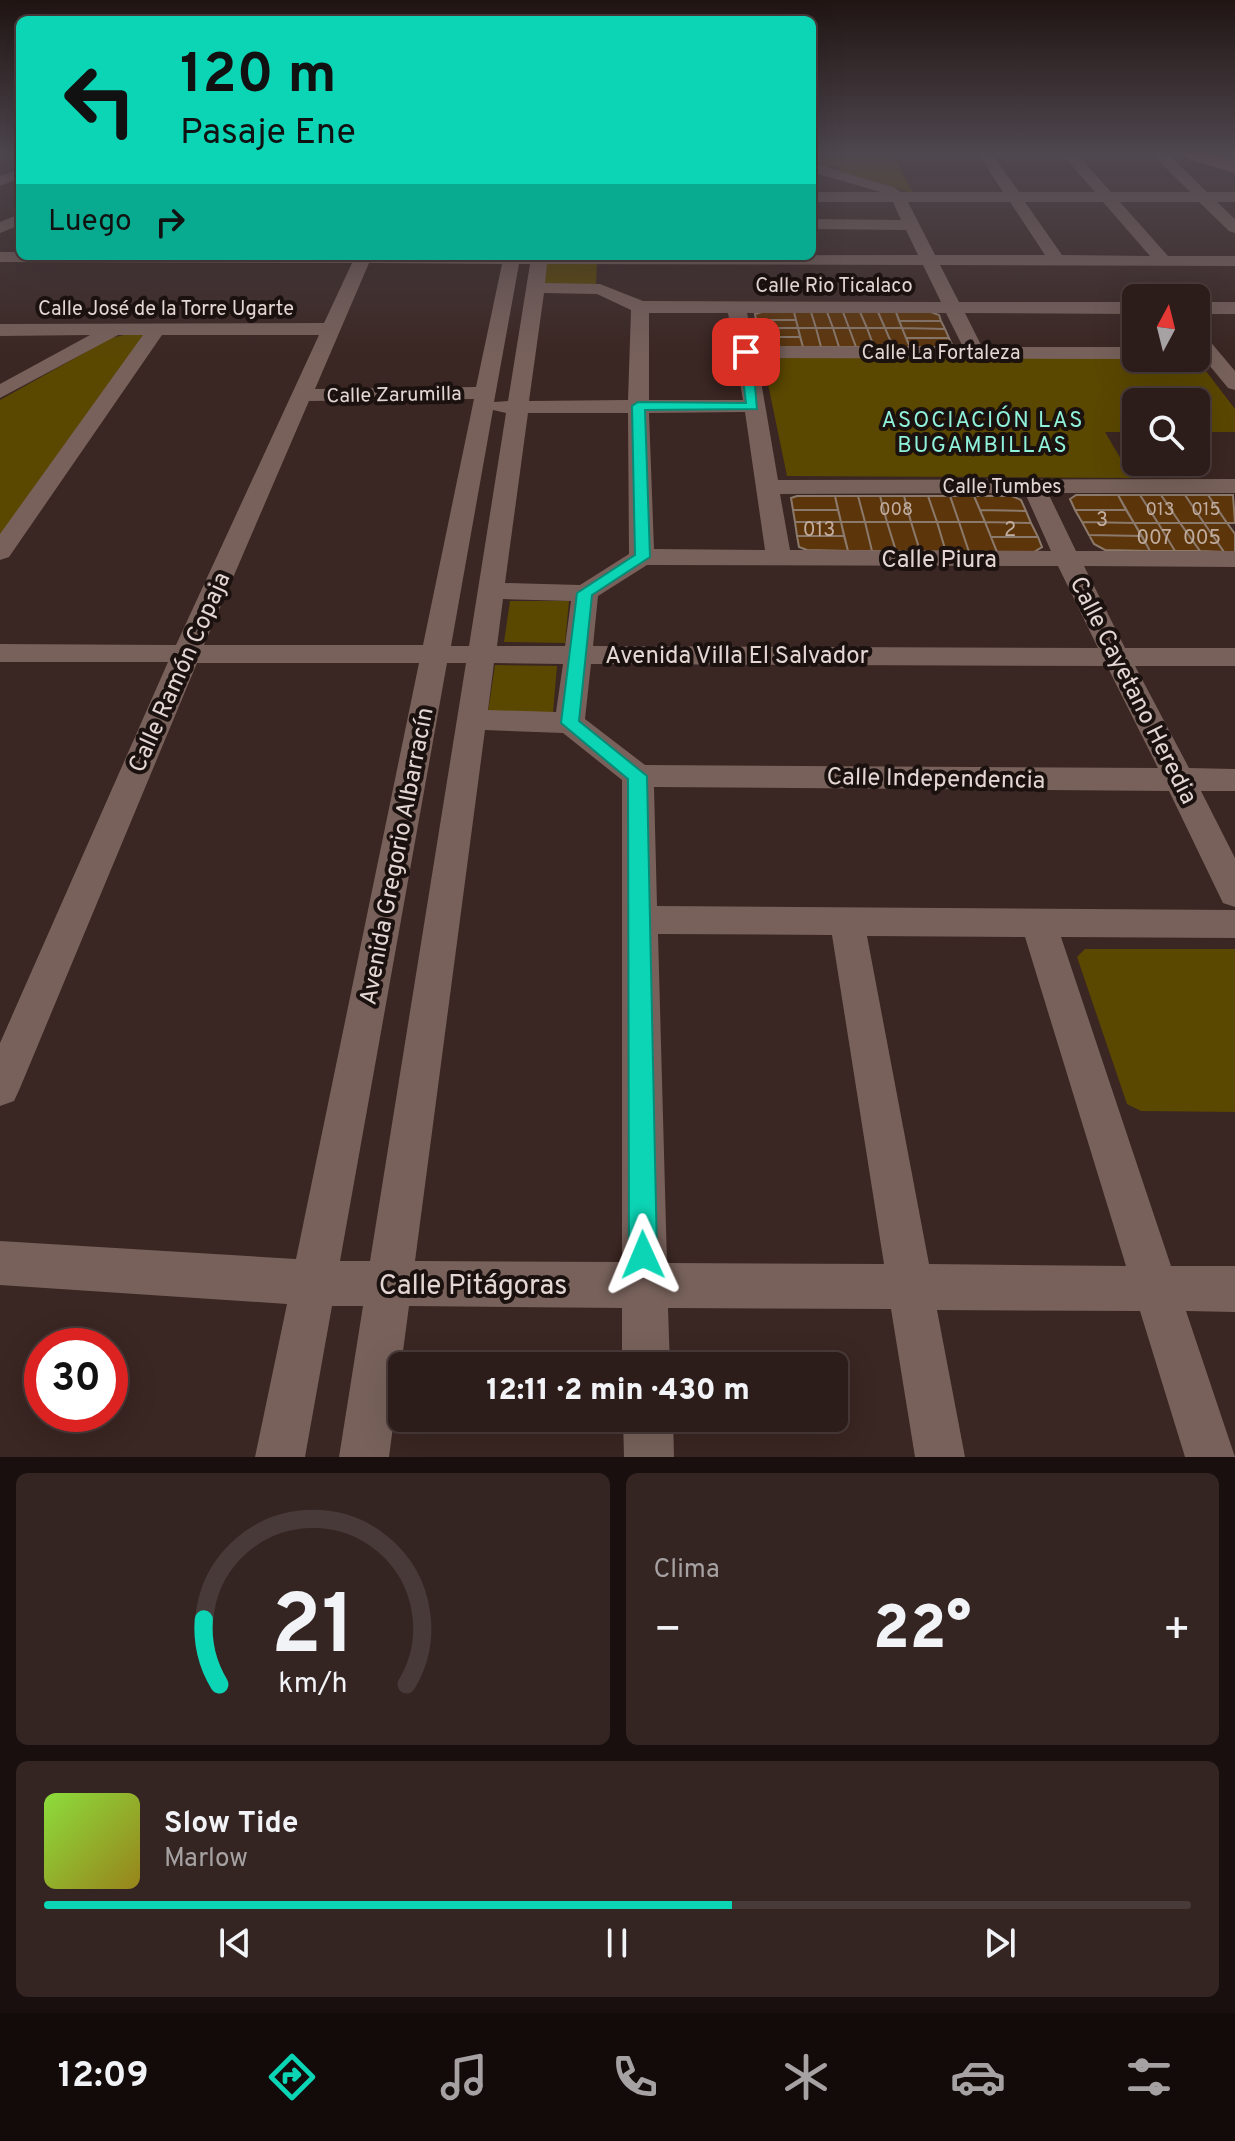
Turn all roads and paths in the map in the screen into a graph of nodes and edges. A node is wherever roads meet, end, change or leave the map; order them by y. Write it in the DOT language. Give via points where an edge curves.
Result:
graph roads {
  1 [pos="910,222"];
  2 [pos="1031,222"];
  3 [pos="1129,222"];
  4 [pos="816,224"];
  5 [pos="911,225"];
  6 [pos="816,258"];
  7 [pos="929,259"];
  8 [pos="362,260"];
  9 [pos="511,260"];
  10 [pos="540,260"];
  11 [pos="601,260"];
  12 [pos="1057,260"];
  13 [pos="1163,260"];
  14 [pos="1235,261"];
  15 [pos="535,288"];
  16 [pos="600,289"];
  17 [pos="736,306"];
  18 [pos="640,307"];
  19 [pos="952,307"];
  20 [pos="1122,308"];
  21 [pos="1210,308"];
  22 [pos="1235,308"];
  23 [pos="331,329"];
  24 [pos="0,330"];
  25 [pos="114,330"];
  26 [pos="156,330"];
  27 [pos="746,352"];
  28 [pos="975,352"];
  29 [pos="1122,353"];
  30 [pos="1210,358"];
  31 [pos="1235,384"];
  32 [pos="0,392"];
  33 [pos="303,395"];
  34 [pos="484,400"];
  35 [pos="638,406"];
  36 [pos="752,406"];
  37 [pos="518,407"];
  38 [pos="1033,486"];
  39 [pos="1235,486"];
  40 [pos="768,487"];
  41 [pos="0,552"];
  42 [pos="642,557"];
  43 [pos="779,559"];
  44 [pos="1067,559"];
  45 [pos="1235,559"];
  46 [pos="491,591"];
  47 [pos="585,593"];
  48 [pos="187,652"];
  49 [pos="0,653"];
  50 [pos="435,653"];
  51 [pos="481,653"];
  52 [pos="577,654"];
  53 [pos="1115,656"];
  54 [pos="1235,657"];
  55 [pos="472,720"];
  56 [pos="570,723"];
  57 [pos="638,776"];
  58 [pos="1181,780"];
  59 [pos="1235,780"];
  60 [pos="1235,893"];
  61 [pos="639,920"];
  62 [pos="847,921"];
  63 [pos="1038,922"];
  64 [pos="1235,924"];
  65 [pos="0,1088"];
  66 [pos="0,1263"];
  67 [pos="313,1283"];
  68 [pos="389,1284"];
  69 [pos="643,1285"];
  70 [pos="911,1287"];
  71 [pos="1156,1289"];
  72 [pos="1235,1289"];
  73 [pos="645,1352"];
  74 [pos="648,1432"];
  75 [pos="280,1457"];
  76 [pos="364,1457"];
  77 [pos="649,1457"];
  78 [pos="940,1457"];
  79 [pos="1210,1457"];
  1 -- 5 [label="street"];
  2 -- 12 [label="street"];
  3 -- 13 [label="street"];
  4 -- 5 [label="street"];
  5 -- 7 [label="street"];
  6 -- 7 [label="street"];
  7 -- 12 [label="street"];
  7 -- 19 [label="street"];
  8 -- 23 [label="street, Calle Ramón Copaja"];
  9 -- 34 [label="street, Avenida Gregorio Albarracín"];
  10 -- 15 [label="street, Avenida Gregorio Albarracín"];
  11 -- 16 [label="street"];
  12 -- 13 [label="street"];
  13 -- 14 [label="street"];
  15 -- 16 [label="street, Calle Rio Ticalaco"];
  15 -- 37 [label="street, Avenida Gregorio Albarracín"];
  16 -- 18 [label="street, Calle Rio Ticalaco"];
  17 -- 18 [label="street, Calle Rio Ticalaco"];
  17 -- 19 [label="street, Calle Rio Ticalaco"];
  17 -- 27 [label="street"];
  18 -- 35 [label="street"];
  19 -- 20 [label="street, Calle Rio Ticalaco"];
  19 -- 28 [label="street"];
  21 -- 22 [label="street"];
  23 -- 26 [label="street, Calle José de la Torre Ugarte"];
  23 -- 33 [label="street, Calle Ramón Copaja"];
  24 -- 25 [label="street, Calle José de la Torre Ugarte"];
  25 -- 26 [label="street, Calle José de la Torre Ugarte"];
  25 -- 32 [label="street"];
  26 -- 41 [label="street"];
  27 -- 28 [label="street, Calle La Fortaleza"];
  27 -- 36 [label="street"];
  28 -- 29 [label="street, Calle La Fortaleza"];
  30 -- 31 [label="street"];
  33 -- 34 [label="street, Calle Zarumilla"];
  33 -- 48 [label="street, Calle Ramón Copaja"];
  34 -- 37 [label="street, Calle Zarumilla"];
  34 -- 50 [label="street, Avenida Gregorio Albarracín"];
  35 -- 36 [label="street, Calle Zarumilla"];
  35 -- 37 [label="street, Calle Zarumilla"];
  35 -- 42 [label="street"];
  36 -- 40 [label="street"];
  37 -- 46 [label="street, Avenida Gregorio Albarracín"];
  38 -- 39 [label="street, Calle Tumbes"];
  38 -- 40 [label="street, Calle Tumbes"];
  38 -- 44 [label="street, Calle Cayetano Heredia"];
  40 -- 43 [label="street"];
  42 -- 43 [label="street, Calle Piura"];
  42 -- 47 [label="street"];
  43 -- 44 [label="street, Calle Piura"];
  44 -- 45 [label="street, Calle Piura"];
  44 -- 53 [label="street, Calle Cayetano Heredia"];
  46 -- 47 [label="street"];
  46 -- 51 [label="street, Avenida Gregorio Albarracín"];
  47 -- 52 [label="street"];
  48 -- 49 [label="street, Avenida Villa El Salvador"];
  48 -- 50 [label="street, Avenida Villa El Salvador"];
  48 -- 65 [label="street, Calle Ramón Copaja"];
  50 -- 51 [label="street, Avenida Villa El Salvador"];
  50 -- 67 [label="street, Avenida Gregorio Albarracín"];
  51 -- 52 [label="street, Avenida Villa El Salvador"];
  51 -- 55 [label="street, Avenida Gregorio Albarracín"];
  52 -- 53 [label="street, Avenida Villa El Salvador"];
  52 -- 56 [label="street"];
  53 -- 54 [label="street, Avenida Villa El Salvador"];
  53 -- 58 [label="street, Calle Cayetano Heredia"];
  55 -- 56 [label="street"];
  55 -- 68 [label="street, Avenida Gregorio Albarracín"];
  56 -- 57 [label="street"];
  57 -- 58 [label="street, Calle Independencia"];
  57 -- 61 [label="street"];
  58 -- 59 [label="street, Calle Independencia"];
  58 -- 60 [label="street, Calle Cayetano Heredia"];
  61 -- 62 [label="street"];
  61 -- 69 [label="street"];
  62 -- 63 [label="street"];
  62 -- 70 [label="street"];
  63 -- 64 [label="street"];
  63 -- 71 [label="street"];
  66 -- 67 [label="street, Calle Pitágoras"];
  67 -- 68 [label="street, Calle Pitágoras"];
  67 -- 75 [label="street, Avenida Gregorio Albarracín"];
  68 -- 69 [label="street, Calle Pitágoras"];
  68 -- 76 [label="street, Avenida Gregorio Albarracín"];
  69 -- 70 [label="street, Calle Pitágoras"];
  69 -- 73 [label="street"];
  70 -- 71 [label="street, Calle Pitágoras"];
  70 -- 78 [label="street"];
  71 -- 72 [label="street, Calle Pitágoras"];
  71 -- 79 [label="street"];
  74 -- 77 [label="street"];
}
